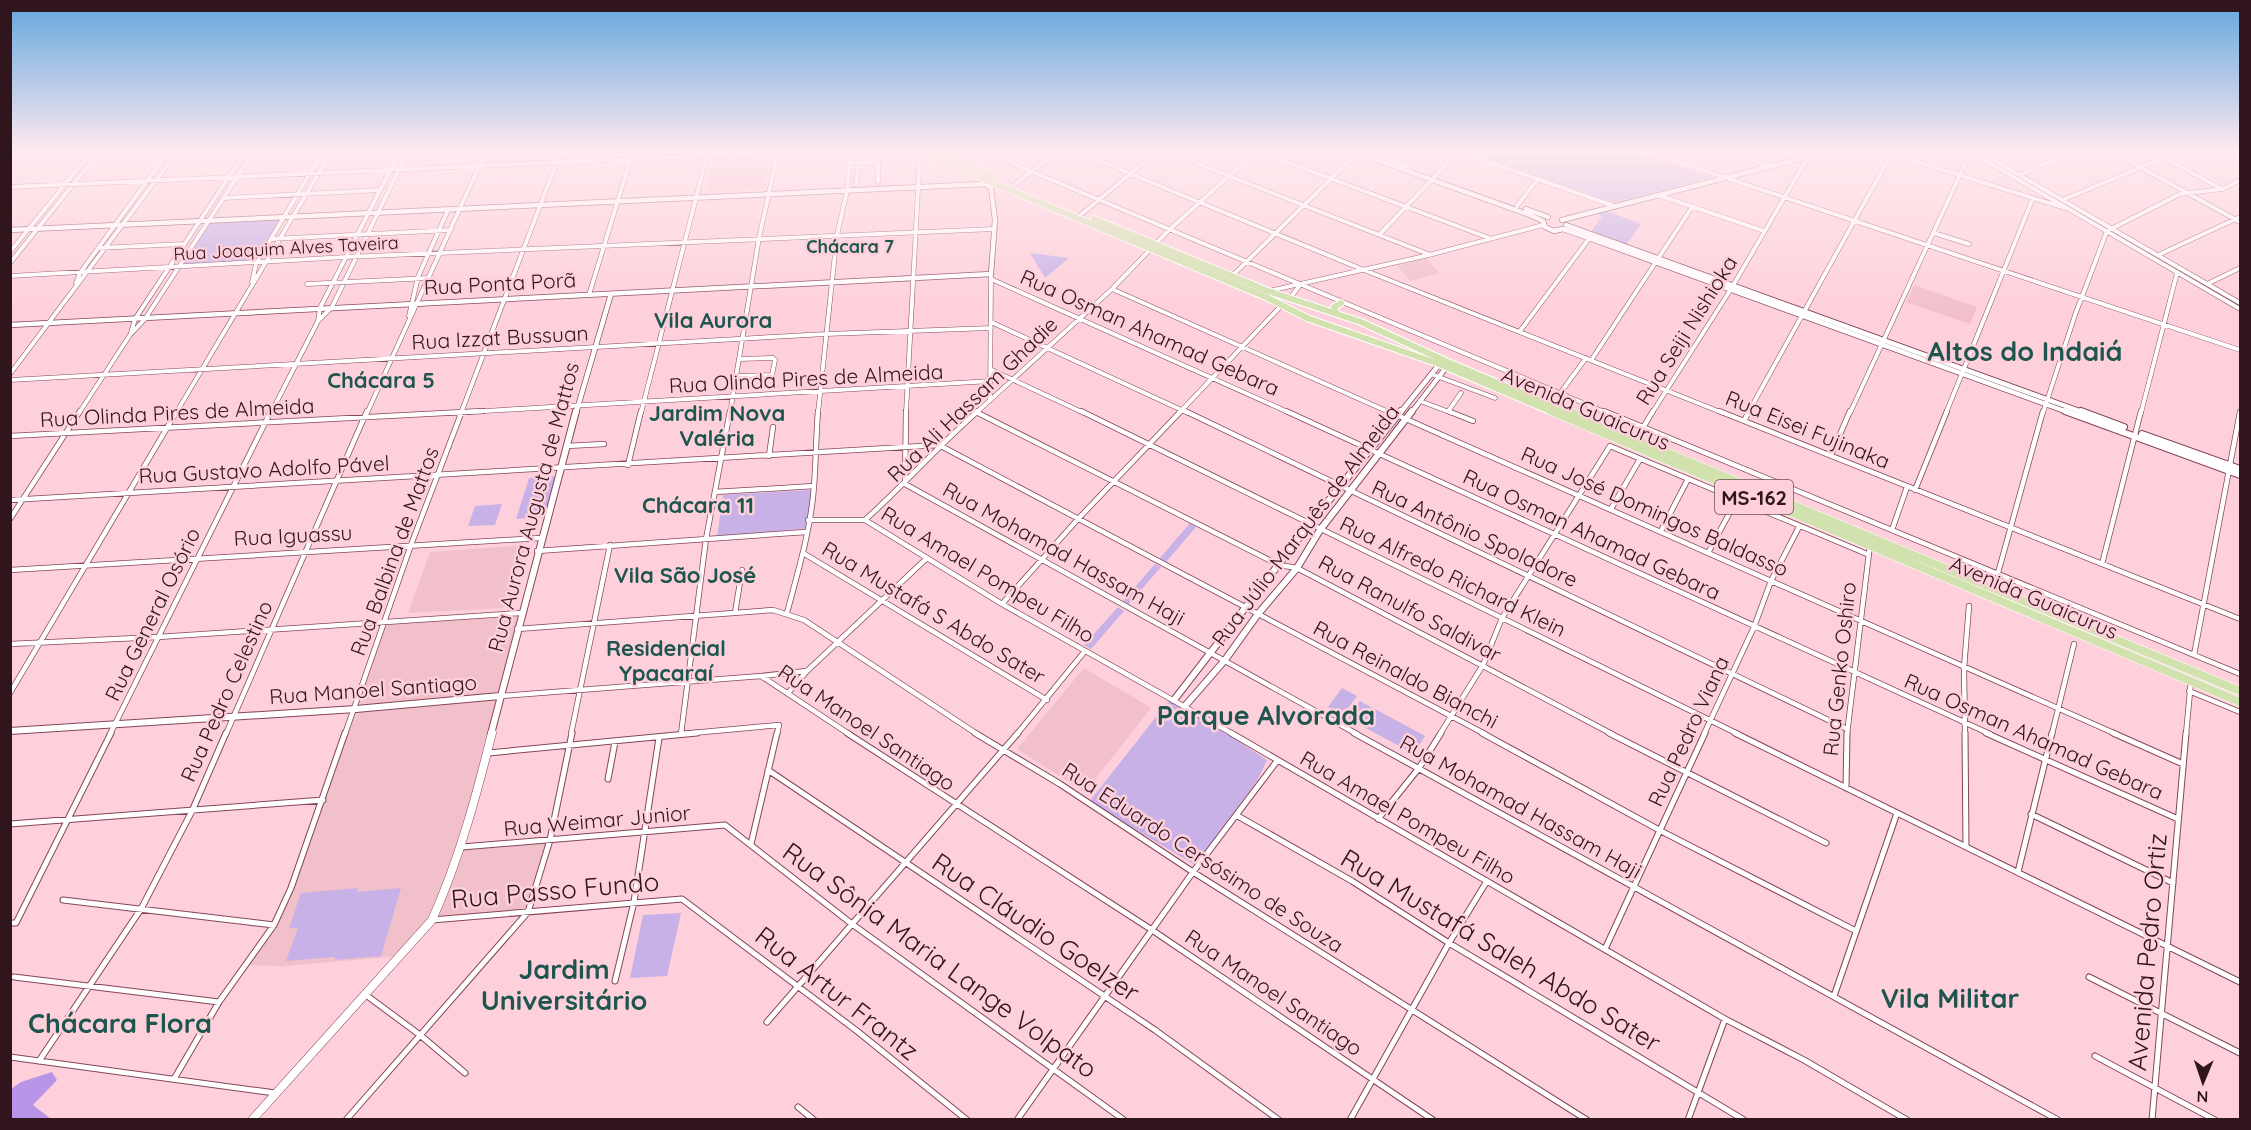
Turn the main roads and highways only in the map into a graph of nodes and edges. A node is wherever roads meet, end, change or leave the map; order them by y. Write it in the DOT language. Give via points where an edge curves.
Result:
graph roads {
  1 [pos="1051,204"];
  2 [pos="1080,216"];
  3 [pos="1229,279"];
  4 [pos="1291,297"];
  5 [pos="1341,303"];
  6 [pos="1279,307"];
  7 [pos="1336,313"];
  8 [pos="1361,322"];
  9 [pos="1352,334"];
  10 [pos="1445,363"];
  11 [pos="2241,691"];
  12 [pos="2241,702"];
  1 -- 2 [label="main road, Avenida Guaicurus / MS-162"];
  2 -- 3 [label="main road, Avenida Guaicurus / MS-162"];
  2 -- 3 [label="main road, Avenida Guaicurus / MS-162" via="1157,244"];
  3 -- 4 [label="main road, Avenida Guaicurus / MS-162"];
  3 -- 6 [label="main road, Avenida Guaicurus / MS-162"];
  4 -- 6 [label="main road"];
  4 -- 7 [label="main road, Avenida Guaicurus / MS-162"];
  5 -- 7 [label="main road" via="1334,307"];
  6 -- 9 [label="main road, Avenida Guaicurus / MS-162"];
  7 -- 8 [label="main road, Avenida Guaicurus / MS-162"];
  8 -- 9 [label="main road" via="1369,333"];
  8 -- 10 [label="main road, Avenida Guaicurus / MS-162"];
  9 -- 10 [label="main road, Avenida Guaicurus / MS-162"];
  10 -- 11 [label="main road, Avenida Guaicurus / MS-162"];
  10 -- 12 [label="main road, Avenida Guaicurus / MS-162"];
}
